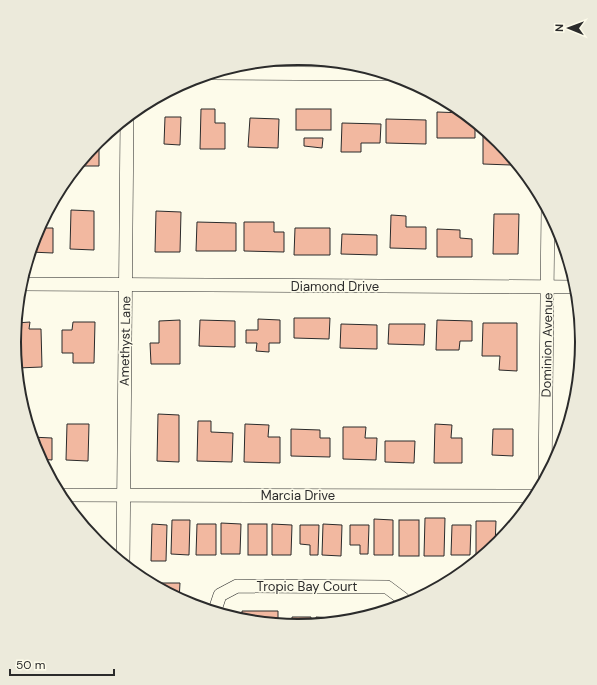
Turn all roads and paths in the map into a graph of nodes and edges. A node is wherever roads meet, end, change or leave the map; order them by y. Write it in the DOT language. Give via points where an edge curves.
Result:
graph roads {
  1 [pos="231,73"];
  2 [pos="370,74"];
  3 [pos="127,125"];
  4 [pos="548,222"];
  5 [pos="27,284"];
  6 [pos="126,284"];
  7 [pos="547,287"];
  8 [pos="571,287"];
  9 [pos="545,469"];
  10 [pos="67,495"];
  11 [pos="123,495"];
  12 [pos="530,496"];
  13 [pos="123,557"];
  14 [pos="403,600"];
  15 [pos="216,607"];
  1 -- 2 [label="street"];
  3 -- 6 [label="street, Amethyst Lane"];
  4 -- 7 [label="street, Dominion Avenue"];
  5 -- 6 [label="street, Diamond Drive"];
  6 -- 7 [label="street, Diamond Drive"];
  6 -- 11 [label="street, Amethyst Lane"];
  7 -- 8 [label="street, Diamond Drive"];
  7 -- 9 [label="street, Dominion Avenue"];
  10 -- 11 [label="street, Marcia Drive"];
  11 -- 12 [label="street, Marcia Drive"];
  11 -- 13 [label="street, Amethyst Lane"];
  14 -- 15 [label="street, Tropic Bay Court" via="387,587 237,586 220,595"];
}
